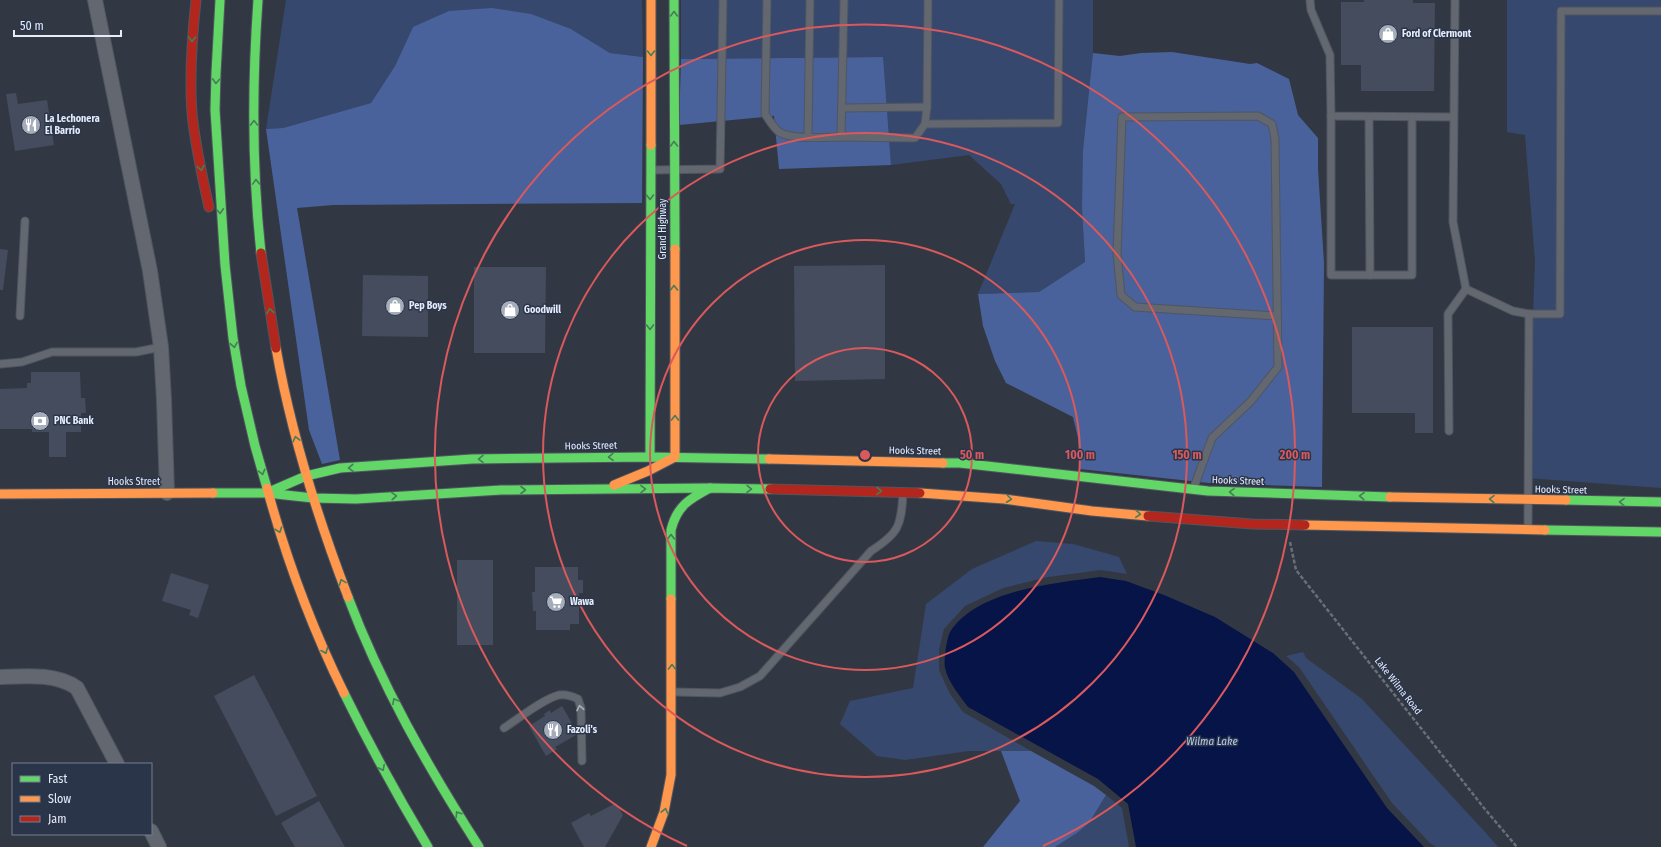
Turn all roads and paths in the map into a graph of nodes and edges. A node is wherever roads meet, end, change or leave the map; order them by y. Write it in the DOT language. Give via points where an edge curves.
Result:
graph roads {
  1 [pos="95,0"];
  2 [pos="196,0"];
  3 [pos="220,0"];
  4 [pos="258,0"];
  5 [pos="262,0"];
  6 [pos="651,0"];
  7 [pos="674,0"];
  8 [pos="723,0"];
  9 [pos="767,0"];
  10 [pos="810,0"];
  11 [pos="844,0"];
  12 [pos="928,0"];
  13 [pos="1059,0"];
  14 [pos="1310,0"];
  15 [pos="1455,0"];
  16 [pos="1661,11"];
  17 [pos="256,30"];
  18 [pos="927,107"];
  19 [pos="842,108"];
  20 [pos="1331,116"];
  21 [pos="1369,117"];
  22 [pos="1412,117"];
  23 [pos="1453,117"];
  24 [pos="925,124"];
  25 [pos="808,136"];
  26 [pos="841,137"];
  27 [pos="651,170"];
  28 [pos="674,170"];
  29 [pos="211,214"];
  30 [pos="25,221"];
  31 [pos="214,230"];
  32 [pos="1370,275"];
  33 [pos="1466,289"];
  34 [pos="228,292"];
  35 [pos="1529,314"];
  36 [pos="20,316"];
  37 [pos="1277,316"];
  38 [pos="161,348"];
  39 [pos="0,364"];
  40 [pos="1449,431"];
  41 [pos="650,457"];
  42 [pos="674,457"];
  43 [pos="662,464"];
  44 [pos="672,471"];
  45 [pos="306,476"];
  46 [pos="685,478"];
  47 [pos="710,488"];
  48 [pos="590,490"];
  49 [pos="1194,490"];
  50 [pos="903,492"];
  51 [pos="167,493"];
  52 [pos="267,493"];
  53 [pos="0,494"];
  54 [pos="313,498"];
  55 [pos="1528,500"];
  56 [pos="1661,502"];
  57 [pos="1286,524"];
  58 [pos="1528,530"];
  59 [pos="1661,532"];
  60 [pos="0,677"];
  61 [pos="672,692"];
  62 [pos="504,728"];
  63 [pos="582,761"];
  64 [pos="116,763"];
  65 [pos="152,833"];
  66 [pos="159,847"];
  67 [pos="428,847"];
  68 [pos="479,847"];
  69 [pos="652,847"];
  70 [pos="1517,847"];
  1 -- 38 [label="street" via="150,271"];
  2 -- 29 [label="main road, one-way" via="191,83 193,122"];
  3 -- 34 [label="main road, one-way" via="215,98 222,247"];
  4 -- 17 [label="main road"];
  5 -- 17 [label="main road"];
  6 -- 27 [label="main road, Grand Highway, one-way"];
  28 -- 7 [label="main road, Grand Highway, one-way"];
  8 -- 28 [label="lane" via="720,169"];
  9 -- 25 [label="lane" via="765,114 780,133"];
  10 -- 25 [label="lane"];
  11 -- 19 [label="lane"];
  12 -- 18 [label="lane"];
  13 -- 24 [label="lane" via="1058,123"];
  14 -- 20 [label="lane" via="1311,10 1330,55"];
  15 -- 23 [label="lane"];
  16 -- 35 [label="lane" via="1561,11 1560,314"];
  45 -- 17 [label="main road, one-way" via="286,395 265,287 258,221 254,100"];
  18 -- 19 [label="lane"];
  18 -- 24 [label="lane"];
  19 -- 26 [label="lane"];
  20 -- 21 [label="lane"];
  20 -- 32 [label="lane" via="1331,275"];
  21 -- 22 [label="lane"];
  21 -- 32 [label="lane"];
  22 -- 23 [label="lane"];
  22 -- 32 [label="lane" via="1412,275"];
  23 -- 33 [label="lane" via="1453,222"];
  24 -- 26 [label="lane" via="915,138"];
  25 -- 26 [label="lane"];
  27 -- 28 [label="lane"];
  27 -- 41 [label="main road, Grand Highway, one-way"];
  42 -- 28 [label="main road, Grand Highway, one-way"];
  30 -- 36 [label="lane"];
  31 -- 34 [label="main road"];
  33 -- 35 [label="lane" via="1513,311"];
  33 -- 40 [label="lane" via="1448,314"];
  34 -- 52 [label="main road, one-way" via="241,387"];
  35 -- 55 [label="lane"];
  37 -- 37 [label="lane" via="1135,308 1120,295 1117,253 1122,117 1258,116 1272,124 1275,139"];
  37 -- 49 [label="lane" via="1278,366 1250,401 1212,438"];
  38 -- 39 [label="lane" via="136,352 52,352 22,362"];
  38 -- 51 [label="street"];
  41 -- 42 [label="main road, Hooks Street"];
  41 -- 43 [label="main road"];
  41 -- 45 [label="main road, Hooks Street, one-way" via="472,459 340,468"];
  42 -- 43 [label="main road"];
  42 -- 49 [label="main road, Hooks Street" via="960,464"];
  43 -- 44 [label="main road"];
  43 -- 48 [label="main road" via="619,484"];
  45 -- 52 [label="main road, Hooks Street"];
  45 -- 54 [label="main road"];
  46 -- 47 [label="main road"];
  48 -- 47 [label="main road, Hooks Street, one-way"];
  47 -- 50 [label="main road, Hooks Street, one-way"];
  61 -- 47 [label="main road, one-way" via="673,519 684,503"];
  54 -- 48 [label="main road, Hooks Street, one-way" via="356,499 501,490"];
  55 -- 49 [label="main road, Hooks Street, one-way"];
  50 -- 57 [label="main road, Hooks Street, one-way" via="1004,498 1092,511 1252,524"];
  50 -- 61 [label="lane" via="902,514 897,530 871,551 760,676 740,687 720,693"];
  51 -- 52 [label="main road, Hooks Street"];
  51 -- 53 [label="main road, Hooks Street"];
  52 -- 54 [label="main road, Hooks Street"];
  52 -- 67 [label="main road, one-way" via="291,564 330,662 402,807"];
  68 -- 54 [label="main road, one-way" via="443,791 383,680 349,600"];
  56 -- 55 [label="main road, Hooks Street, one-way"];
  55 -- 58 [label="lane"];
  57 -- 58 [label="main road, Hooks Street"];
  57 -- 70 [label="path, Lake Wilma Road" via="1296,570"];
  58 -- 59 [label="main road, Hooks Street"];
  60 -- 64 [label="street" via="32,676 69,682 80,691"];
  69 -- 61 [label="main road, one-way" via="662,822 671,775"];
  63 -- 62 [label="lane, one-way" via="581,708 578,699 560,695"];
  65 -- 66 [label="street"];
}
